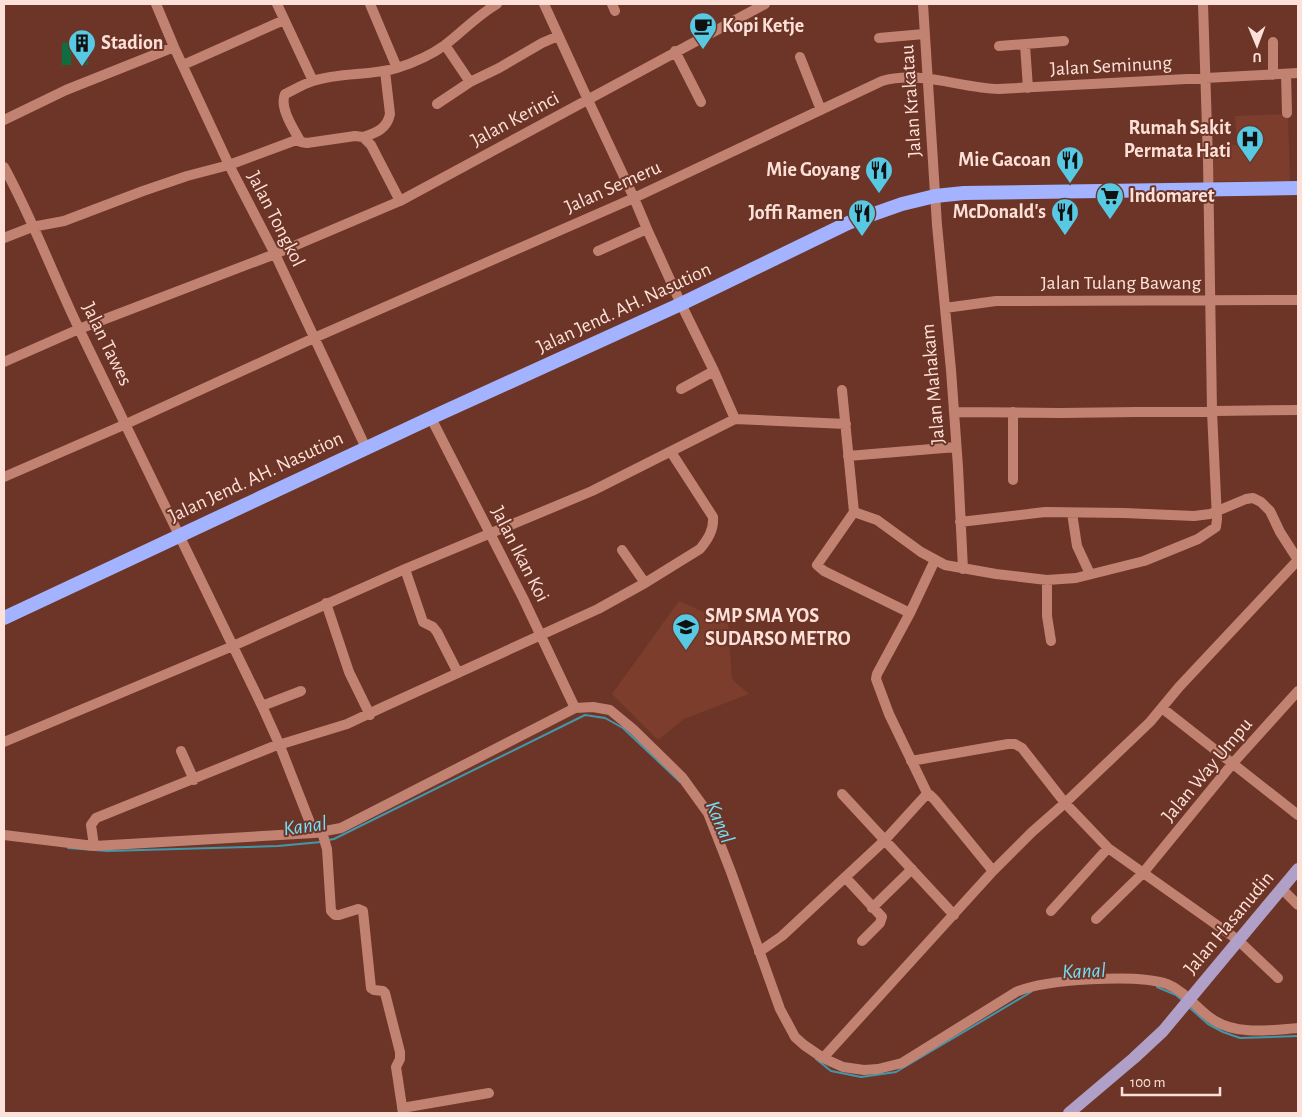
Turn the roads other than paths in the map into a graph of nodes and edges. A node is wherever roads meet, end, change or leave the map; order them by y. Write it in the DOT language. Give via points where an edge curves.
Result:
graph roads {
  1 [pos="156,4"];
  2 [pos="276,4"];
  3 [pos="370,4"];
  4 [pos="544,4"];
  5 [pos="765,4"];
  6 [pos="922,4"];
  7 [pos="1203,4"];
  8 [pos="494,5"];
  9 [pos="284,20"];
  10 [pos="924,34"];
  11 [pos="558,36"];
  12 [pos="878,38"];
  13 [pos="1064,40"];
  14 [pos="1273,42"];
  15 [pos="1025,44"];
  16 [pos="445,45"];
  17 [pos="998,46"];
  18 [pos="174,47"];
  19 [pos="675,51"];
  20 [pos="800,57"];
  21 [pos="183,65"];
  22 [pos="396,68"];
  23 [pos="385,71"];
  24 [pos="1298,73"];
  25 [pos="1286,74"];
  26 [pos="1274,75"];
  27 [pos="1205,78"];
  28 [pos="927,79"];
  29 [pos="313,81"];
  30 [pos="470,82"];
  31 [pos="1028,88"];
  32 [pos="588,100"];
  33 [pos="701,102"];
  34 [pos="437,104"];
  35 [pos="821,110"];
  36 [pos="1287,113"];
  37 [pos="4,120"];
  38 [pos="363,137"];
  39 [pos="299,139"];
  40 [pos="229,165"];
  41 [pos="4,167"];
  42 [pos="1298,188"];
  43 [pos="1208,190"];
  44 [pos="935,196"];
  45 [pos="634,198"];
  46 [pos="400,201"];
  47 [pos="32,227"];
  48 [pos="647,229"];
  49 [pos="4,238"];
  50 [pos="598,251"];
  51 [pos="275,254"];
  52 [pos="1211,300"];
  53 [pos="1298,300"];
  54 [pos="681,304"];
  55 [pos="945,308"];
  56 [pos="79,329"];
  57 [pos="314,338"];
  58 [pos="4,362"];
  59 [pos="714,370"];
  60 [pos="681,389"];
  61 [pos="842,390"];
  62 [pos="1298,410"];
  63 [pos="1212,411"];
  64 [pos="954,412"];
  65 [pos="1013,412"];
  66 [pos="431,418"];
  67 [pos="735,419"];
  68 [pos="126,424"];
  69 [pos="846,424"];
  70 [pos="956,447"];
  71 [pos="366,448"];
  72 [pos="671,452"];
  73 [pos="848,456"];
  74 [pos="4,477"];
  75 [pos="1014,480"];
  76 [pos="854,512"];
  77 [pos="1216,512"];
  78 [pos="1072,513"];
  79 [pos="960,522"];
  80 [pos="490,534"];
  81 [pos="180,535"];
  82 [pos="622,550"];
  83 [pos="935,560"];
  84 [pos="1298,560"];
  85 [pos="405,569"];
  86 [pos="963,569"];
  87 [pos="1090,574"];
  88 [pos="1047,580"];
  89 [pos="645,583"];
  90 [pos="326,603"];
  91 [pos="910,613"];
  92 [pos="4,618"];
  93 [pos="541,635"];
  94 [pos="1051,641"];
  95 [pos="233,646"];
  96 [pos="458,673"];
  97 [pos="301,691"];
  98 [pos="1298,691"];
  99 [pos="262,706"];
  100 [pos="575,708"];
  101 [pos="1162,708"];
  102 [pos="370,714"];
  103 [pos="4,742"];
  104 [pos="280,746"];
  105 [pos="180,751"];
  106 [pos="911,762"];
  107 [pos="1233,764"];
  108 [pos="194,780"];
  109 [pos="842,794"];
  110 [pos="928,795"];
  111 [pos="1065,803"];
  112 [pos="1298,815"];
  113 [pos="319,833"];
  114 [pos="4,835"];
  115 [pos="884,841"];
  116 [pos="94,846"];
  117 [pos="1108,848"];
  118 [pos="912,869"];
  119 [pos="1298,869"];
  120 [pos="993,871"];
  121 [pos="1142,873"];
  122 [pos="845,877"];
  123 [pos="1282,889"];
  124 [pos="1298,905"];
  125 [pos="872,908"];
  126 [pos="1050,911"];
  127 [pos="954,915"];
  128 [pos="1096,919"];
  129 [pos="1238,940"];
  130 [pos="862,941"];
  131 [pos="758,952"];
  132 [pos="1278,978"];
  133 [pos="1186,1003"];
  134 [pos="1298,1028"];
  135 [pos="824,1058"];
  136 [pos="490,1093"];
  137 [pos="403,1111"];
  138 [pos="1068,1113"];
  1 -- 18 [label="street, Jalan Tongkol"];
  2 -- 9 [label="street"];
  3 -- 22 [label="street"];
  4 -- 11 [label="street"];
  5 -- 19 [label="street, Jalan Kerinci"];
  6 -- 10 [label="street, Jalan Krakatau"];
  7 -- 27 [label="street"];
  8 -- 16 [label="street"];
  9 -- 21 [label="street"];
  9 -- 29 [label="street"];
  10 -- 12 [label="street"];
  10 -- 28 [label="street, Jalan Krakatau"];
  11 -- 30 [label="street"];
  11 -- 32 [label="street"];
  13 -- 15 [label="street"];
  14 -- 26 [label="street"];
  15 -- 17 [label="street"];
  15 -- 31 [label="street"];
  16 -- 22 [label="street"];
  16 -- 30 [label="street"];
  18 -- 21 [label="street, Jalan Tongkol"];
  18 -- 37 [label="street" via="66,90"];
  19 -- 32 [label="street, Jalan Kerinci"];
  19 -- 33 [label="street"];
  20 -- 35 [label="street"];
  21 -- 40 [label="street, Jalan Tongkol"];
  22 -- 23 [label="street"];
  23 -- 29 [label="street"];
  23 -- 38 [label="street" via="388,120 382,129"];
  24 -- 25 [label="street, Jalan Seminung"];
  25 -- 26 [label="street, Jalan Seminung"];
  25 -- 36 [label="street"];
  26 -- 27 [label="street, Jalan Seminung"];
  27 -- 31 [label="street, Jalan Seminung"];
  27 -- 43 [label="street"];
  28 -- 31 [label="street, Jalan Seminung" via="986,88"];
  28 -- 35 [label="street, Jalan Semeru" via="890,79"];
  28 -- 44 [label="street, Jalan Krakatau"];
  29 -- 39 [label="street" via="283,98"];
  30 -- 34 [label="street"];
  32 -- 45 [label="street"];
  32 -- 46 [label="street, Jalan Kerinci"];
  35 -- 45 [label="street, Jalan Semeru"];
  38 -- 39 [label="street" via="307,143"];
  38 -- 46 [label="street" via="371,145"];
  39 -- 40 [label="street"];
  40 -- 47 [label="street" via="187,176 64,221"];
  40 -- 51 [label="street, Jalan Tongkol"];
  41 -- 47 [label="street, Jalan Tawes"];
  42 -- 43 [label="highway, Jalan Jend. AH. Nasution"];
  43 -- 44 [label="highway, Jalan Jend. AH. Nasution"];
  43 -- 52 [label="street"];
  44 -- 54 [label="highway, Jalan Jend. AH. Nasution" via="894,206 848,223"];
  44 -- 55 [label="street, Jalan Mahakam"];
  45 -- 48 [label="street"];
  45 -- 57 [label="street, Jalan Semeru"];
  46 -- 51 [label="street, Jalan Kerinci"];
  47 -- 49 [label="street"];
  47 -- 56 [label="street, Jalan Tawes"];
  48 -- 50 [label="street"];
  48 -- 54 [label="street"];
  51 -- 56 [label="street, Jalan Kerinci"];
  51 -- 57 [label="street, Jalan Tongkol"];
  52 -- 53 [label="street, Jalan Tulang Bawang"];
  52 -- 55 [label="street, Jalan Tulang Bawang" via="996,301"];
  52 -- 63 [label="street"];
  54 -- 59 [label="street"];
  54 -- 66 [label="highway, Jalan Jend. AH. Nasution"];
  55 -- 64 [label="street, Jalan Mahakam"];
  56 -- 58 [label="street, Jalan Kerinci"];
  56 -- 68 [label="street, Jalan Tawes"];
  57 -- 68 [label="street, Jalan Semeru"];
  57 -- 71 [label="street, Jalan Tongkol"];
  59 -- 60 [label="street"];
  59 -- 67 [label="street"];
  61 -- 69 [label="street"];
  62 -- 63 [label="street"];
  63 -- 65 [label="street"];
  63 -- 77 [label="street"];
  64 -- 65 [label="street"];
  64 -- 70 [label="street, Jalan Mahakam"];
  65 -- 75 [label="street"];
  66 -- 71 [label="highway, Jalan Jend. AH. Nasution"];
  66 -- 80 [label="street, Jalan Ikan Koi"];
  67 -- 69 [label="street"];
  67 -- 72 [label="street"];
  68 -- 74 [label="street, Jalan Semeru"];
  68 -- 81 [label="street, Jalan Tawes"];
  69 -- 73 [label="street"];
  70 -- 73 [label="street"];
  70 -- 79 [label="street, Jalan Mahakam"];
  71 -- 81 [label="highway, Jalan Jend. AH. Nasution"];
  72 -- 80 [label="street" via="615,481"];
  72 -- 89 [label="street" via="713,517 712,529 700,549"];
  73 -- 76 [label="street"];
  76 -- 83 [label="street" via="877,520"];
  76 -- 91 [label="street" via="817,565"];
  77 -- 78 [label="street" via="1194,516"];
  77 -- 84 [label="street" via="1246,499 1258,499 1270,511"];
  77 -- 87 [label="street" via="1217,526 1203,536 1154,557"];
  78 -- 79 [label="street" via="1021,514"];
  78 -- 87 [label="street" via="1077,546"];
  79 -- 86 [label="street, Jalan Mahakam"];
  80 -- 85 [label="street"];
  80 -- 93 [label="street, Jalan Ikan Koi"];
  81 -- 92 [label="highway, Jalan Jend. AH. Nasution"];
  81 -- 95 [label="street, Jalan Tawes"];
  82 -- 89 [label="street"];
  83 -- 86 [label="street"];
  83 -- 91 [label="street"];
  84 -- 101 [label="street"];
  85 -- 90 [label="street"];
  85 -- 96 [label="street" via="423,622 437,632"];
  86 -- 88 [label="street"];
  87 -- 88 [label="street"];
  88 -- 94 [label="street"];
  89 -- 93 [label="street"];
  90 -- 95 [label="street"];
  90 -- 102 [label="street" via="349,672"];
  91 -- 106 [label="street" via="876,679"];
  93 -- 96 [label="street"];
  93 -- 100 [label="street, Jalan Ikan Koi"];
  95 -- 99 [label="street, Jalan Tawes"];
  95 -- 103 [label="street"];
  96 -- 102 [label="street"];
  97 -- 99 [label="street"];
  98 -- 107 [label="street, Jalan Way Umpu"];
  99 -- 104 [label="street, Jalan Tawes"];
  100 -- 113 [label="street" via="341,828"];
  100 -- 131 [label="street" via="610,710 682,777 708,813 732,872"];
  101 -- 107 [label="street"];
  101 -- 111 [label="street"];
  102 -- 104 [label="street"];
  104 -- 108 [label="street"];
  104 -- 113 [label="street, Jalan Tawes"];
  105 -- 108 [label="street"];
  106 -- 110 [label="street"];
  106 -- 111 [label="street" via="1015,744 1022,748"];
  107 -- 112 [label="street"];
  107 -- 121 [label="street, Jalan Way Umpu"];
  108 -- 116 [label="street" via="96,818 92,825"];
  109 -- 115 [label="street"];
  110 -- 115 [label="street"];
  110 -- 120 [label="street"];
  111 -- 117 [label="street"];
  111 -- 120 [label="street"];
  113 -- 116 [label="street"];
  113 -- 137 [label="street, Jalan Tawes" via="327,849 331,911 335,915 358,909 362,911 371,988 385,993 400,1052 396,1068"];
  114 -- 116 [label="street"];
  115 -- 118 [label="street"];
  115 -- 122 [label="street"];
  117 -- 121 [label="street"];
  117 -- 126 [label="street"];
  118 -- 125 [label="street"];
  118 -- 127 [label="street"];
  119 -- 123 [label="main road, Jalan Hasanudin"];
  120 -- 127 [label="street"];
  121 -- 128 [label="street, Jalan Way Umpu"];
  121 -- 129 [label="street"];
  122 -- 125 [label="street"];
  122 -- 131 [label="street" via="782,936"];
  123 -- 124 [label="street"];
  123 -- 129 [label="main road, Jalan Hasanudin"];
  125 -- 130 [label="street" via="882,920"];
  127 -- 135 [label="street"];
  129 -- 132 [label="street"];
  129 -- 133 [label="main road, Jalan Hasanudin"];
  131 -- 135 [label="street" via="780,1010 795,1037"];
  133 -- 134 [label="street" via="1237,1029"];
  133 -- 135 [label="street" via="1167,984 1150,981 1057,982 1016,992 896,1065 857,1069 843,1067"];
  133 -- 138 [label="main road, Jalan Hasanudin" via="1145,1049"];
  136 -- 137 [label="street"];
}
